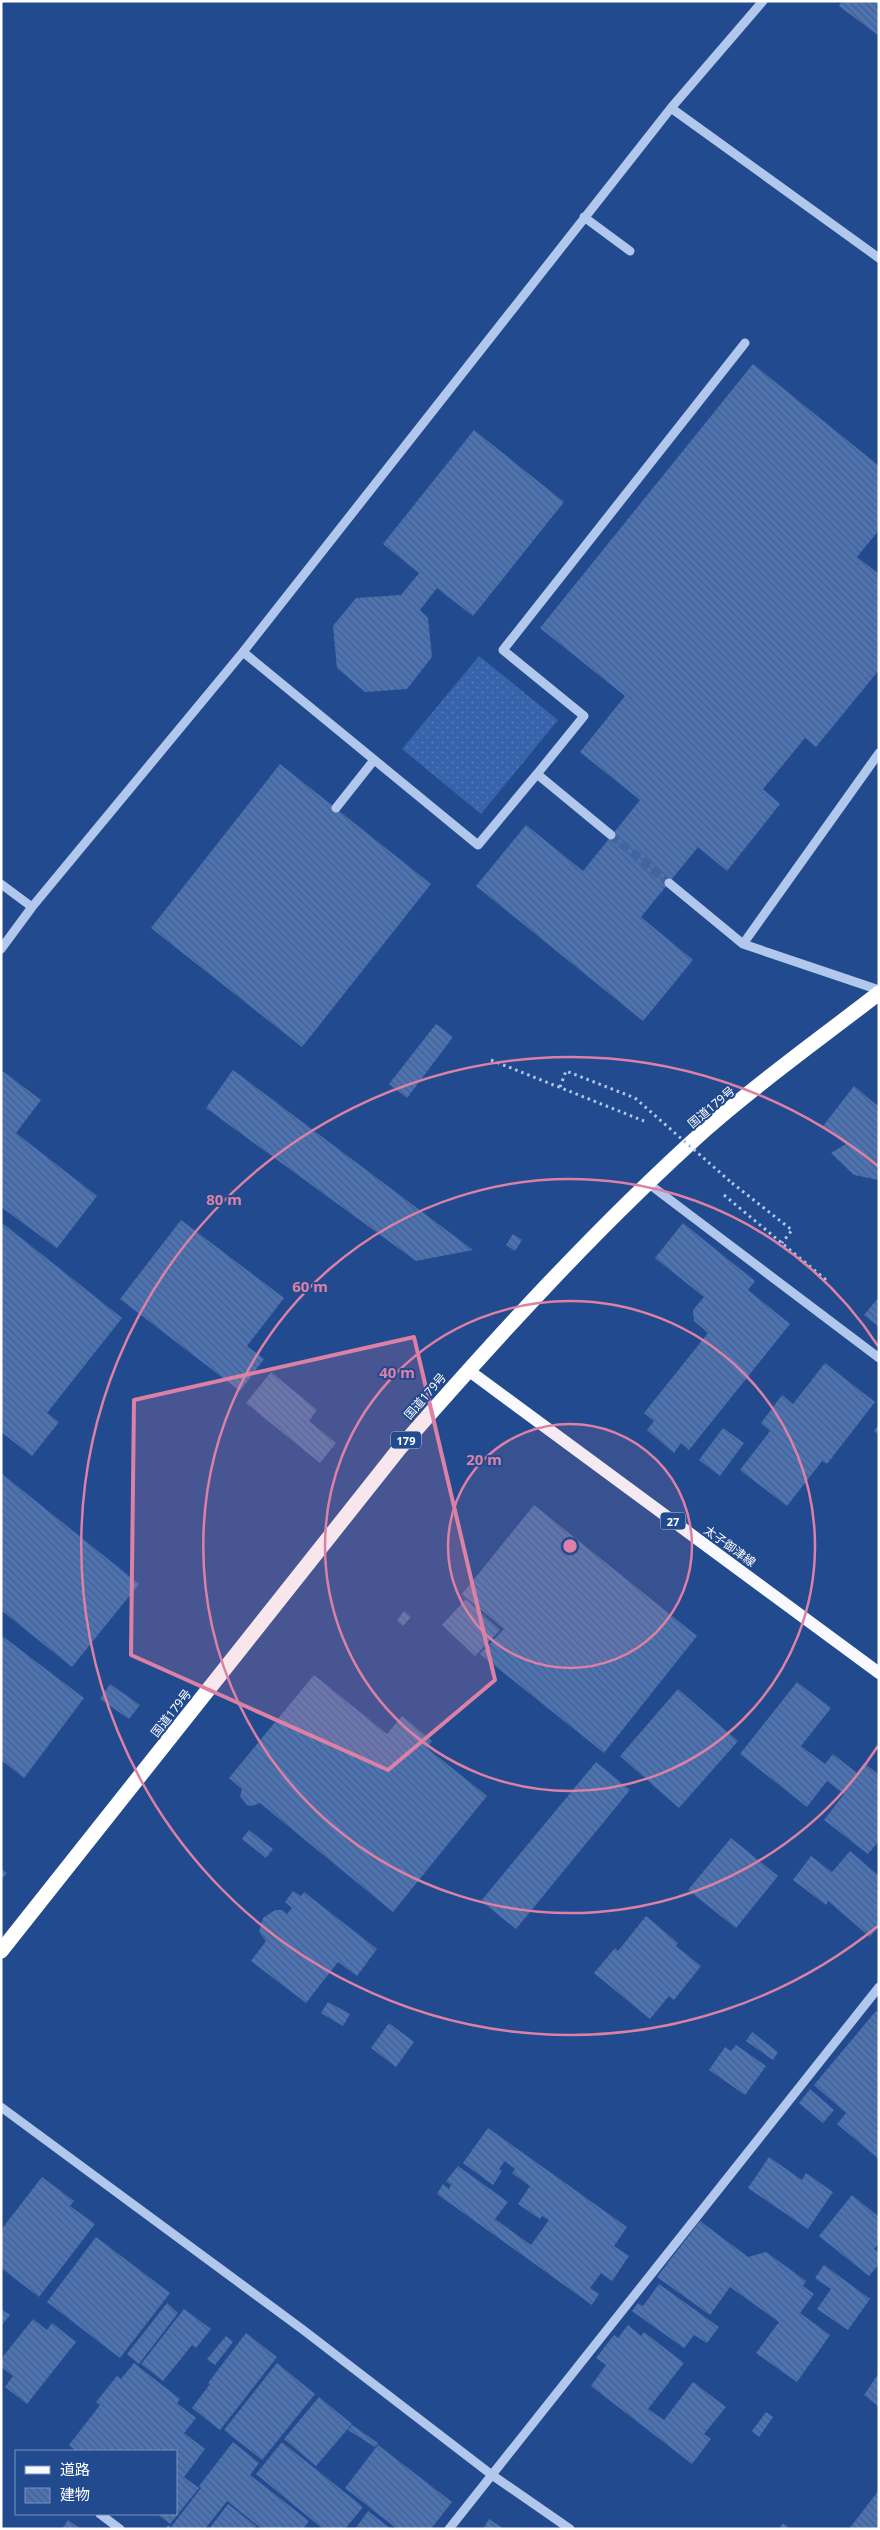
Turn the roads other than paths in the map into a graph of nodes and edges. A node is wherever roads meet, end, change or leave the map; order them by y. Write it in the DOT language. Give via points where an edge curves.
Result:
graph roads {
  1 [pos="763,1"];
  2 [pos="671,108"];
  3 [pos="584,217"];
  4 [pos="630,251"];
  5 [pos="879,258"];
  6 [pos="745,343"];
  7 [pos="243,652"];
  8 [pos="879,753"];
  9 [pos="374,760"];
  10 [pos="537,774"];
  11 [pos="336,808"];
  12 [pos="611,835"];
  13 [pos="669,882"];
  14 [pos="1,884"];
  15 [pos="32,907"];
  16 [pos="744,944"];
  17 [pos="1,949"];
  18 [pos="879,992"];
  19 [pos="649,1184"];
  20 [pos="879,1358"];
  21 [pos="468,1370"];
  22 [pos="879,1673"];
  23 [pos="1,1951"];
  24 [pos="879,1987"];
  25 [pos="1,2107"];
  26 [pos="492,2475"];
  27 [pos="101,2515"];
  28 [pos="120,2529"];
  29 [pos="449,2529"];
  30 [pos="570,2529"];
  1 -- 2 [label="street"];
  2 -- 3 [label="street"];
  2 -- 5 [label="street"];
  3 -- 4 [label="street"];
  3 -- 7 [label="street"];
  6 -- 10 [label="street" via="504,650 584,716"];
  7 -- 9 [label="street"];
  7 -- 15 [label="street"];
  8 -- 16 [label="street"];
  9 -- 10 [label="street" via="478,845"];
  9 -- 11 [label="street"];
  10 -- 12 [label="street"];
  13 -- 16 [label="street"];
  14 -- 15 [label="street"];
  15 -- 17 [label="street"];
  16 -- 18 [label="street"];
  18 -- 19 [label="highway, 国道179号 / 179" via="707,1129"];
  19 -- 20 [label="street"];
  19 -- 21 [label="highway, 国道179号 / 179" via="557,1274"];
  21 -- 22 [label="main road, 太子御津線 / 27"];
  21 -- 23 [label="highway, 国道179号 / 179" via="398,1449"];
  24 -- 26 [label="street"];
  25 -- 26 [label="street" via="302,2329"];
  26 -- 29 [label="street"];
  26 -- 30 [label="street"];
  27 -- 28 [label="street"];
}
